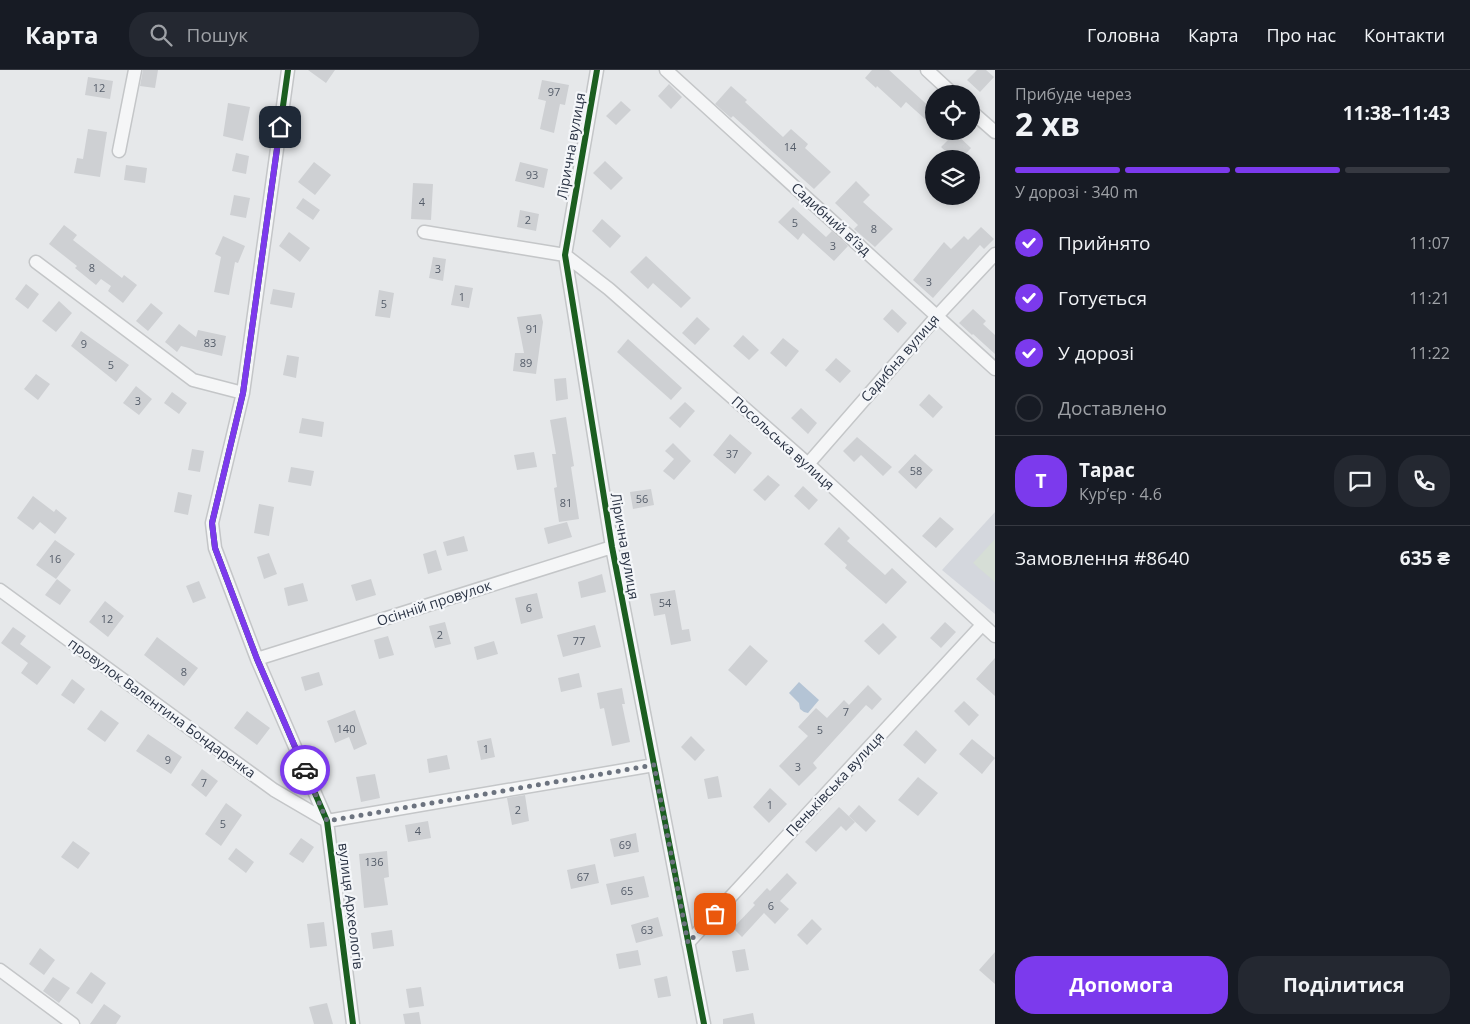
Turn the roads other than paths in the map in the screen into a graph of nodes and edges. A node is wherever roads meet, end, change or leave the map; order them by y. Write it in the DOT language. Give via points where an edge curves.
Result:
graph roads {
  1 [pos="135,70"];
  2 [pos="288,70"];
  3 [pos="597,70"];
  4 [pos="666,70"];
  5 [pos="927,70"];
  6 [pos="943,85"];
  7 [pos="980,119"];
  8 [pos="995,132"];
  9 [pos="119,151"];
  10 [pos="424,232"];
  11 [pos="995,254"];
  12 [pos="566,255"];
  13 [pos="36,262"];
  14 [pos="938,315"];
  15 [pos="995,369"];
  16 [pos="243,393"];
  17 [pos="808,464"];
  18 [pos="612,547"];
  19 [pos="0,590"];
  20 [pos="982,625"];
  21 [pos="995,636"];
  22 [pos="257,659"];
  23 [pos="654,765"];
  24 [pos="327,821"];
  25 [pos="688,943"];
  26 [pos="0,970"];
  27 [pos="73,1024"];
  28 [pos="353,1024"];
  29 [pos="704,1024"];
  1 -- 9 [label="street"];
  2 -- 16 [label="street, вулиця Археологів"];
  3 -- 12 [label="street, Лірична вулиця"];
  4 -- 14 [label="street, Садибний в’їзд"];
  5 -- 6 [label="street"];
  7 -- 8 [label="street"];
  10 -- 12 [label="street"];
  11 -- 14 [label="street, Садибна вулиця"];
  12 -- 17 [label="street, Посольська вулиця"];
  12 -- 18 [label="street, Лірична вулиця"];
  13 -- 16 [label="street" via="193,380"];
  14 -- 15 [label="street, Садибний в’їзд"];
  14 -- 17 [label="street, Садибна вулиця"];
  16 -- 22 [label="street, вулиця Археологів" via="212,523 215,548"];
  17 -- 20 [label="street, Посольська вулиця"];
  18 -- 22 [label="street, Осінній провулок"];
  18 -- 23 [label="street, Лірична вулиця"];
  19 -- 24 [label="street, провулок Валентина Бондаренка" via="274,790"];
  20 -- 21 [label="street, Посольська вулиця"];
  20 -- 25 [label="street, Пеньківська вулиця"];
  22 -- 24 [label="street, вулиця Археологів"];
  23 -- 24 [label="street"];
  23 -- 25 [label="street, Лірична вулиця"];
  24 -- 28 [label="street, вулиця Археологів"];
  25 -- 29 [label="street, Лірична вулиця"];
  26 -- 27 [label="street"];
}
